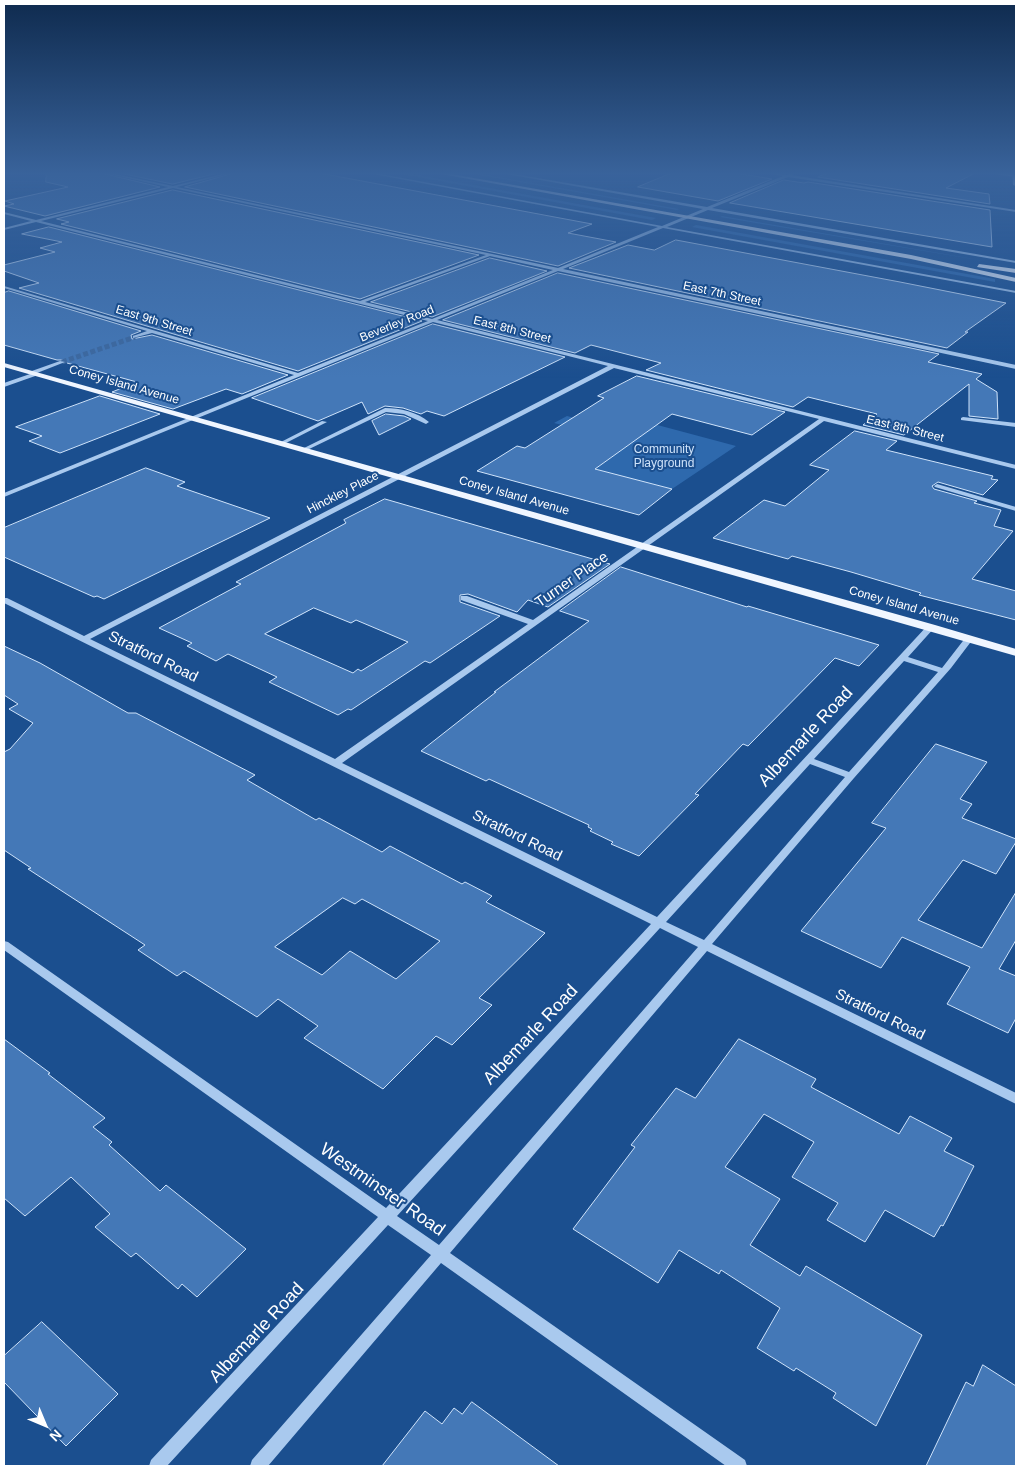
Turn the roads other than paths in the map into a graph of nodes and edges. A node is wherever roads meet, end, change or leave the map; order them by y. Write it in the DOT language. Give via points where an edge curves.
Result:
graph roads {
  1 [pos="114,241"];
  2 [pos="423,241"];
  3 [pos="631,241"];
  4 [pos="738,241"];
  5 [pos="814,241"];
  6 [pos="894,241"];
  7 [pos="490,255"];
  8 [pos="911,258"];
  9 [pos="1016,262"];
  10 [pos="559,270"];
  11 [pos="1016,271"];
  12 [pos="1016,280"];
  13 [pos="4,287"];
  14 [pos="1016,292"];
  15 [pos="361,303"];
  16 [pos="434,321"];
  17 [pos="152,331"];
  18 [pos="135,337"];
  19 [pos="62,362"];
  20 [pos="4,365"];
  21 [pos="613,366"];
  22 [pos="1016,367"];
  23 [pos="33,373"];
  24 [pos="299,375"];
  25 [pos="4,385"];
  26 [pos="191,419"];
  27 [pos="823,419"];
  28 [pos="963,419"];
  29 [pos="324,422"];
  30 [pos="426,422"];
  31 [pos="1016,425"];
  32 [pos="280,444"];
  33 [pos="303,450"];
  34 [pos="1016,467"];
  35 [pos="398,477"];
  36 [pos="937,486"];
  37 [pos="4,495"];
  38 [pos="1016,508"];
  39 [pos="642,546"];
  40 [pos="464,598"];
  41 [pos="4,600"];
  42 [pos="534,624"];
  43 [pos="931,627"];
  44 [pos="84,639"];
  45 [pos="968,639"];
  46 [pos="1016,653"];
  47 [pos="903,658"];
  48 [pos="943,671"];
  49 [pos="809,760"];
  50 [pos="336,763"];
  51 [pos="851,776"];
  52 [pos="659,923"];
  53 [pos="4,945"];
  54 [pos="706,945"];
  55 [pos="1016,1099"];
  56 [pos="387,1217"];
  57 [pos="440,1254"];
  58 [pos="157,1466"];
  59 [pos="258,1466"];
  60 [pos="739,1466"];
  1 -- 15 [label="street, East 8th Street"];
  2 -- 7 [label="street, East 7th Street"];
  3 -- 10 [label="street, Beverley Road"];
  4 -- 14 [label="street"];
  5 -- 8 [label="main road"];
  6 -- 9 [label="street"];
  7 -- 10 [label="street, East 7th Street"];
  7 -- 15 [label="street"];
  8 -- 11 [label="main road"];
  8 -- 12 [label="main road"];
  10 -- 16 [label="street, Beverley Road"];
  10 -- 22 [label="street, East 7th Street"];
  13 -- 17 [label="street, East 9th Street"];
  15 -- 16 [label="street, East 8th Street"];
  16 -- 21 [label="street, East 8th Street"];
  16 -- 24 [label="street, Beverley Road"];
  17 -- 18 [label="street"];
  17 -- 24 [label="street, East 9th Street"];
  19 -- 23 [label="street"];
  20 -- 23 [label="main road, Coney Island Avenue"];
  21 -- 27 [label="street, East 8th Street"];
  21 -- 35 [label="street, Hinckley Place"];
  23 -- 25 [label="street"];
  23 -- 26 [label="main road, Coney Island Avenue"];
  24 -- 26 [label="street, Beverley Road"];
  26 -- 32 [label="main road, Coney Island Avenue"];
  26 -- 37 [label="street, Beverley Road"];
  27 -- 34 [label="street, East 8th Street"];
  27 -- 39 [label="street, Turner Place"];
  28 -- 31 [label="street"];
  29 -- 32 [label="street"];
  30 -- 33 [label="street" via="420,417 385,410"];
  32 -- 33 [label="main road, Coney Island Avenue"];
  33 -- 35 [label="main road, Coney Island Avenue"];
  35 -- 39 [label="main road, Coney Island Avenue"];
  35 -- 44 [label="street, Hinckley Place"];
  36 -- 38 [label="street"];
  39 -- 42 [label="street, Turner Place"];
  39 -- 43 [label="main road, Coney Island Avenue"];
  40 -- 42 [label="street"];
  41 -- 44 [label="street, Stratford Road"];
  42 -- 50 [label="street, Turner Place"];
  43 -- 45 [label="main road, Coney Island Avenue"];
  43 -- 47 [label="street, Albemarle Road"];
  44 -- 50 [label="street, Stratford Road"];
  45 -- 46 [label="main road, Coney Island Avenue"];
  45 -- 48 [label="street"];
  47 -- 48 [label="street"];
  47 -- 49 [label="street, Albemarle Road"];
  48 -- 51 [label="street"];
  49 -- 51 [label="street"];
  49 -- 52 [label="street, Albemarle Road"];
  50 -- 52 [label="street, Stratford Road"];
  51 -- 54 [label="street"];
  52 -- 54 [label="street, Stratford Road"];
  52 -- 56 [label="street, Albemarle Road"];
  53 -- 56 [label="street, Westminster Road"];
  54 -- 55 [label="street, Stratford Road"];
  54 -- 57 [label="street"];
  56 -- 57 [label="street, Westminster Road"];
  56 -- 58 [label="street, Albemarle Road"];
  57 -- 59 [label="street"];
  57 -- 60 [label="street, Westminster Road"];
}
